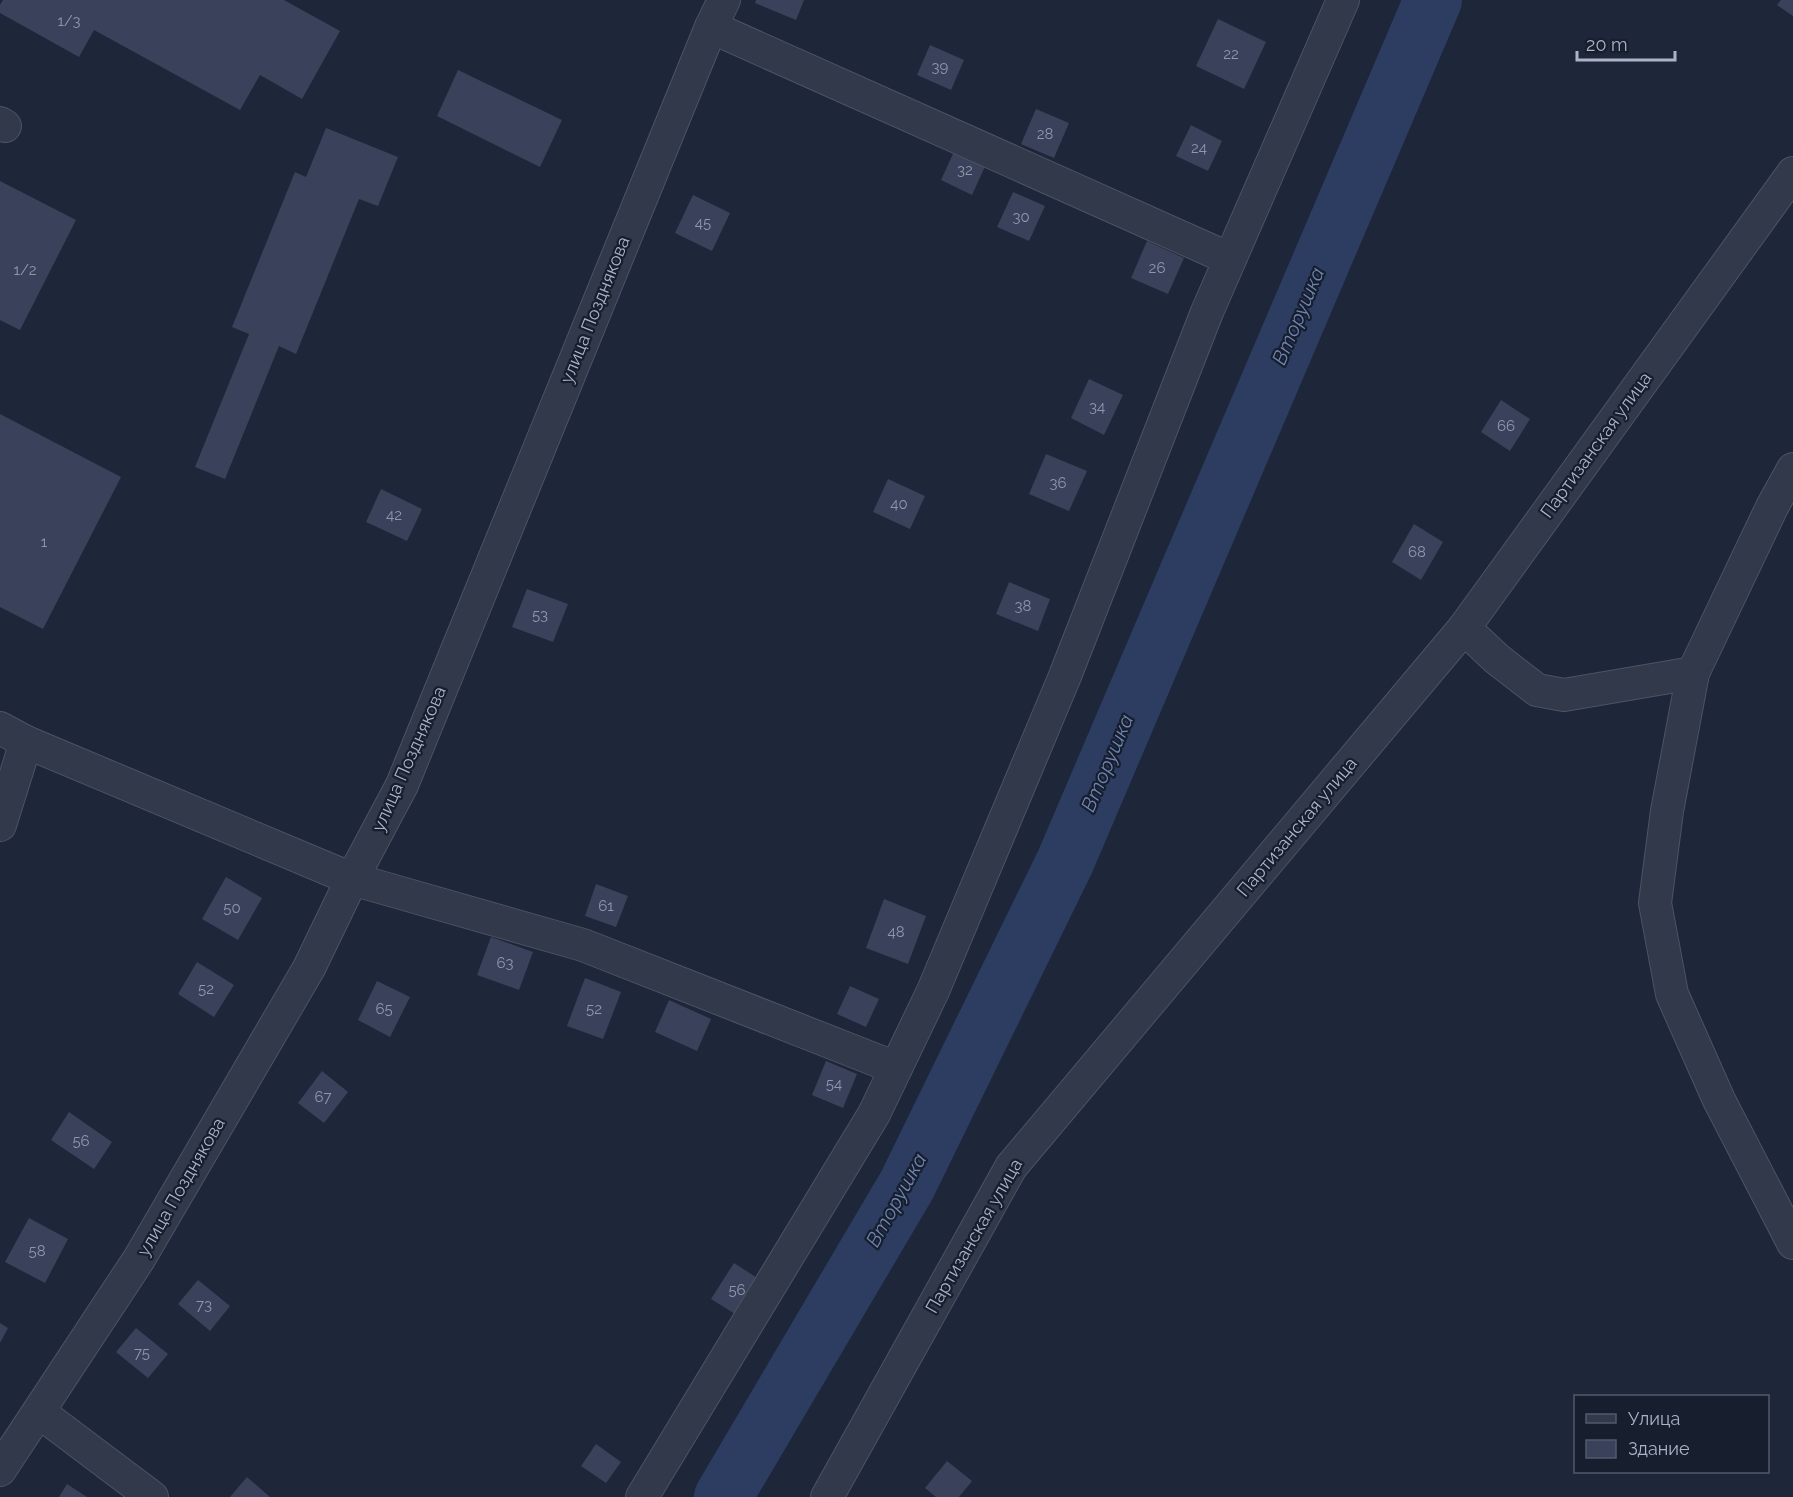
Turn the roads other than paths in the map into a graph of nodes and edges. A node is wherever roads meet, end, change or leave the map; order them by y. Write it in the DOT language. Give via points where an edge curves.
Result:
graph roads {
  1 [pos="1343,0"];
  2 [pos="718,13"];
  3 [pos="1793,173"];
  4 [pos="1230,259"];
  5 [pos="1793,469"];
  6 [pos="1464,628"];
  7 [pos="1694,673"];
  8 [pos="13,735"];
  9 [pos="0,825"];
  10 [pos="352,879"];
  11 [pos="896,1068"];
  12 [pos="1793,1243"];
  13 [pos="39,1412"];
  14 [pos="0,1470"];
  15 [pos="152,1497"];
  16 [pos="642,1497"];
  17 [pos="827,1497"];
  1 -- 4 [label="street"];
  2 -- 4 [label="street"];
  2 -- 10 [label="street, улица Позднякова" via="402,785"];
  3 -- 6 [label="street, Партизанская улица"];
  4 -- 11 [label="street" via="1065,676 933,991"];
  5 -- 7 [label="street"];
  6 -- 7 [label="street" via="1537,690 1564,695"];
  6 -- 17 [label="street, Партизанская улица" via="1011,1167"];
  7 -- 12 [label="street" via="1667,811 1655,903 1672,994 1719,1100"];
  8 -- 9 [label="street"];
  8 -- 10 [label="street"];
  10 -- 11 [label="street" via="583,945"];
  10 -- 13 [label="street, улица Позднякова" via="309,968 150,1239"];
  11 -- 16 [label="street" via="874,1114"];
  13 -- 14 [label="street, улица Позднякова"];
  13 -- 15 [label="street"];
}
